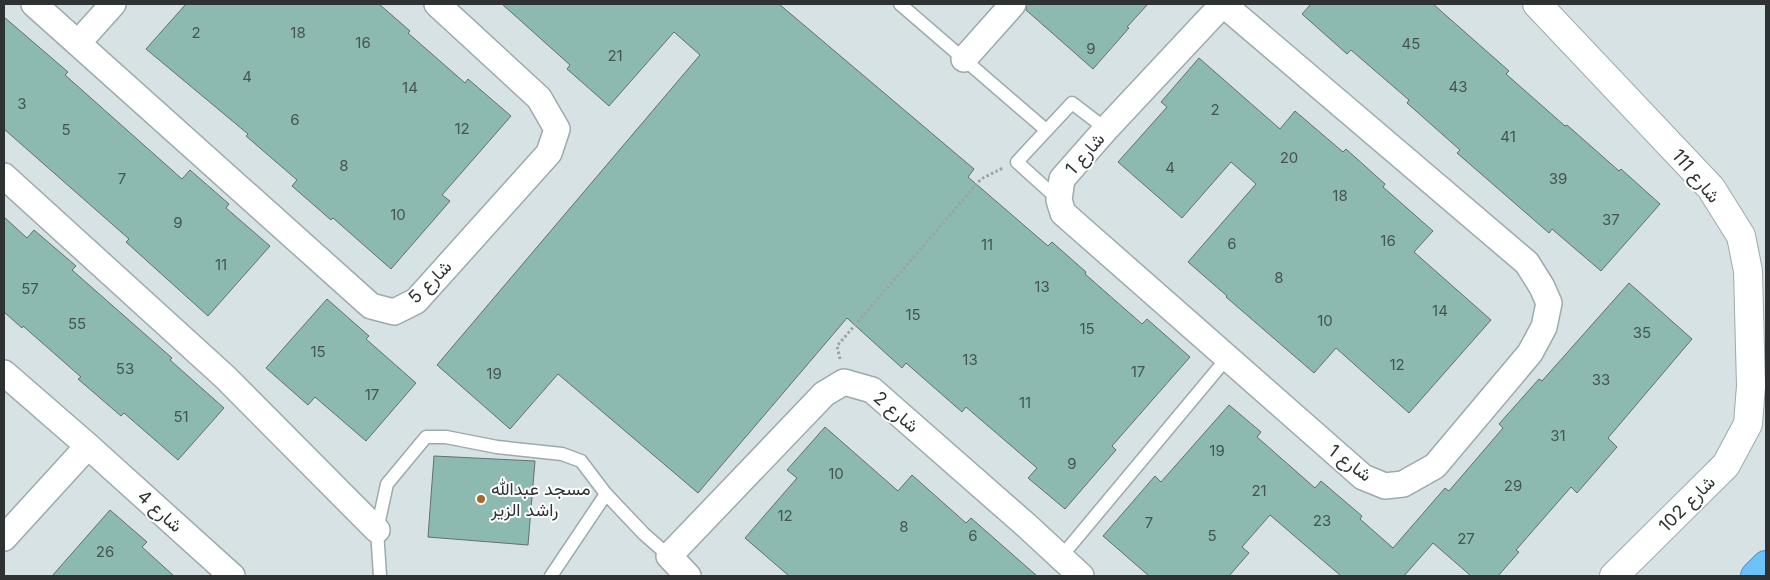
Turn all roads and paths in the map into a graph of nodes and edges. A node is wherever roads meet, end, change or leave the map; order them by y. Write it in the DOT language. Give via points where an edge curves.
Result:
graph roads {
  1 [pos="34,4"];
  2 [pos="113,4"];
  3 [pos="437,4"];
  4 [pos="900,4"];
  5 [pos="1013,4"];
  6 [pos="1537,4"];
  7 [pos="78,43"];
  8 [pos="964,59"];
  9 [pos="1106,129"];
  10 [pos="1046,130"];
  11 [pos="1017,162"];
  12 [pos="4,176"];
  13 [pos="1059,200"];
  14 [pos="1227,358"];
  15 [pos="4,373"];
  16 [pos="844,382"];
  17 [pos="1748,424"];
  18 [pos="88,446"];
  19 [pos="606,494"];
  20 [pos="378,530"];
  21 [pos="4,538"];
  22 [pos="669,556"];
  23 [pos="1061,557"];
  24 [pos="1766,564"];
  25 [pos="232,576"];
  26 [pos="380,576"];
  27 [pos="551,576"];
  28 [pos="688,576"];
  29 [pos="1081,576"];
  30 [pos="1614,576"];
  31 [pos="1755,576"];
  1 -- 7 [label="street, شارع 5"];
  2 -- 7 [label="street"];
  3 -- 7 [label="street, شارع 5" via="539,98 557,129 549,153 416,301 394,312 371,306"];
  4 -- 8 [label="lane"];
  5 -- 8 [label="street"];
  6 -- 17 [label="street, شارع 111" via="1711,188 1741,236 1748,281 1751,386"];
  8 -- 10 [label="lane"];
  9 -- 10 [label="lane" via="1072,102"];
  9 -- 13 [label="street, شارع 1" via="1062,179"];
  9 -- 14 [label="street, شارع 1" via="1223,4 1527,263 1549,303 1544,328 1530,353 1435,466 1403,484 1384,486 1363,477"];
  10 -- 11 [label="lane"];
  11 -- 13 [label="lane"];
  11 -- 16 [label="path" via="981,178 837,346"];
  12 -- 20 [label="street" via="225,377"];
  13 -- 14 [label="street, شارع 1" via="1063,213"];
  14 -- 23 [label="lane"];
  15 -- 18 [label="street, شارع 4"];
  16 -- 22 [label="street" via="824,394"];
  16 -- 23 [label="street, شارع 2" via="872,390"];
  17 -- 30 [label="street, شارع 102" via="1726,465"];
  18 -- 21 [label="street"];
  18 -- 25 [label="street, شارع 4"];
  19 -- 20 [label="lane" via="581,461 562,454 497,447 446,436 426,437 387,484"];
  19 -- 22 [label="lane"];
  19 -- 27 [label="lane"];
  20 -- 26 [label="lane"];
  22 -- 28 [label="street"];
  23 -- 29 [label="street, شارع 2"];
  24 -- 31 [label="highway"];
}
